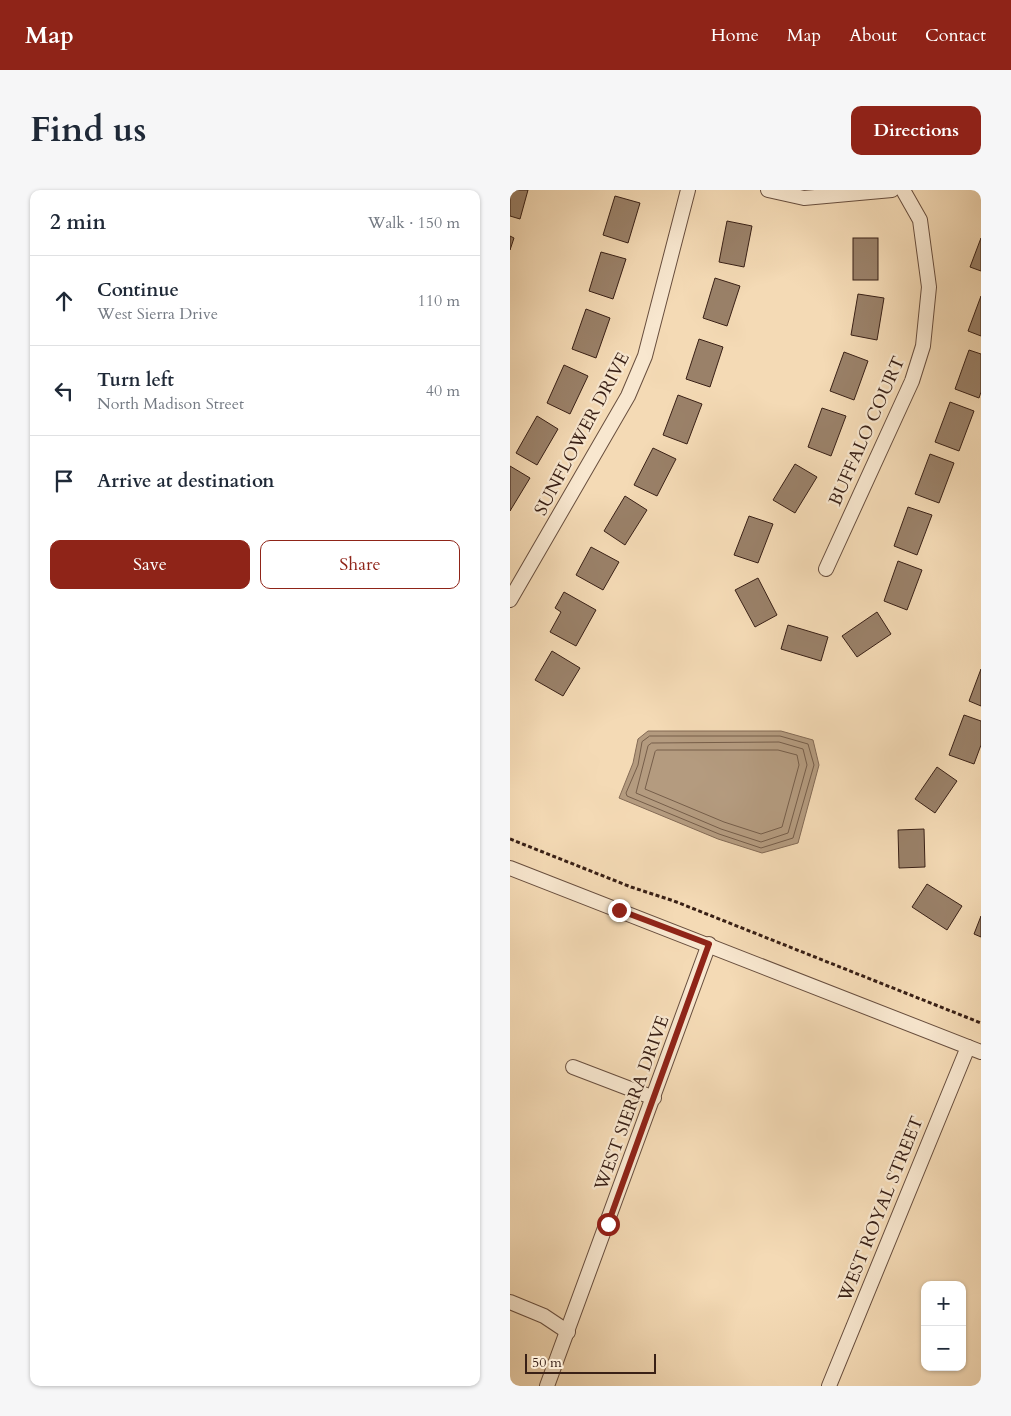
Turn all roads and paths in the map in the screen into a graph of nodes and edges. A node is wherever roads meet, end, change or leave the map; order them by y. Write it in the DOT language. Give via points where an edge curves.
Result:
graph roads {
  1 [pos="688,190"];
  2 [pos="768,190"];
  3 [pos="892,190"];
  4 [pos="903,190"];
  5 [pos="826,569"];
  6 [pos="510,600"];
  7 [pos="510,839"];
  8 [pos="510,868"];
  9 [pos="709,944"];
  10 [pos="981,1023"];
  11 [pos="968,1047"];
  12 [pos="981,1052"];
  13 [pos="573,1067"];
  14 [pos="654,1098"];
  15 [pos="510,1302"];
  16 [pos="568,1332"];
  17 [pos="548,1386"];
  18 [pos="829,1386"];
  1 -- 6 [label="street, SUNFLOWER DRIVE" via="645,356 628,396"];
  2 -- 3 [label="street" via="804,198"];
  4 -- 5 [label="street, BUFFALO COURT" via="920,220 923,240 929,287 923,346 912,381"];
  7 -- 10 [label="path"];
  8 -- 9 [label="street"];
  9 -- 11 [label="street"];
  9 -- 14 [label="street, WEST SIERRA DRIVE"];
  11 -- 12 [label="street"];
  11 -- 18 [label="street, WEST ROYAL STREET"];
  13 -- 14 [label="street"];
  14 -- 16 [label="street, WEST SIERRA DRIVE"];
  15 -- 16 [label="street" via="544,1316"];
  16 -- 17 [label="street, WEST SIERRA DRIVE"];
}
